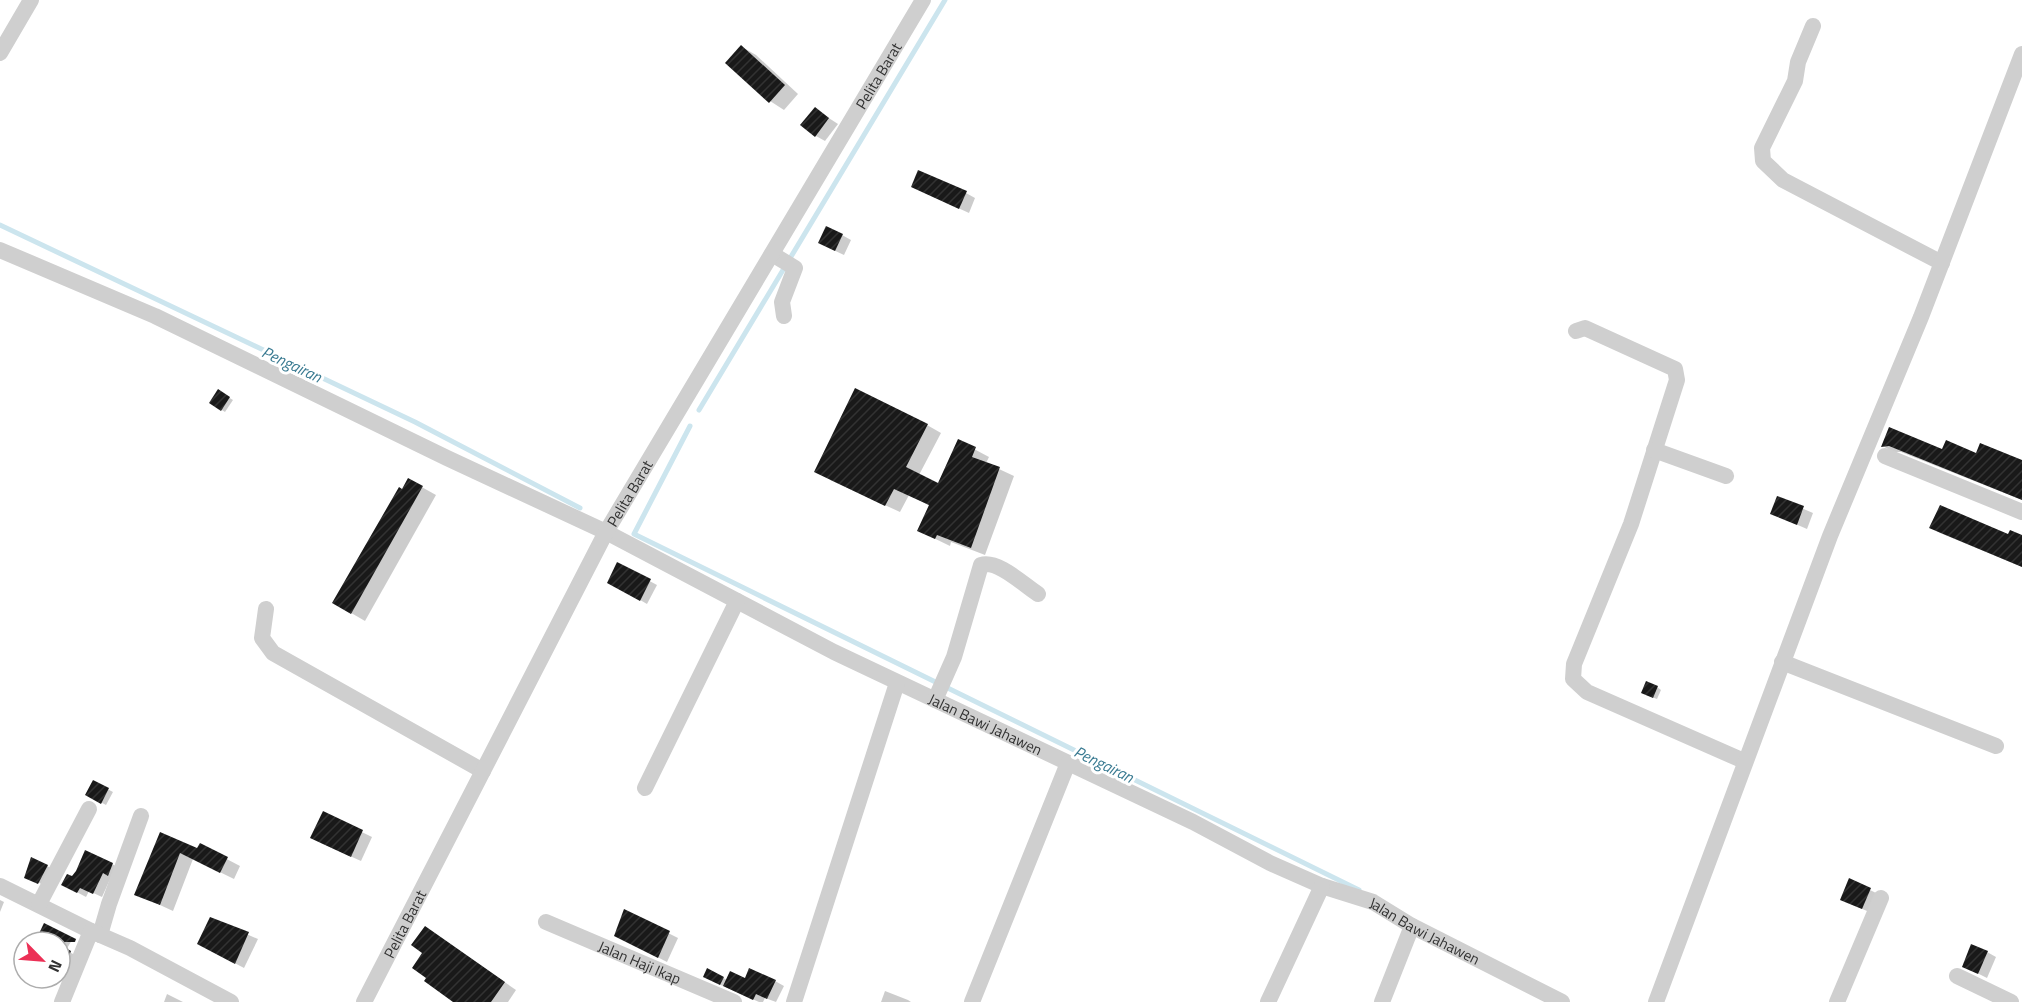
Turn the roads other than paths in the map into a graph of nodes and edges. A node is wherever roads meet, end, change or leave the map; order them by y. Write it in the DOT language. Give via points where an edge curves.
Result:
graph roads {
  1 [pos="32,0"];
  2 [pos="923,0"];
  3 [pos="1813,26"];
  4 [pos="0,53"];
  5 [pos="2022,54"];
  6 [pos="0,250"];
  7 [pos="772,254"];
  8 [pos="1942,263"];
  9 [pos="784,316"];
  10 [pos="1576,331"];
  11 [pos="1654,450"];
  12 [pos="1885,456"];
  13 [pos="1726,476"];
  14 [pos="2022,512"];
  15 [pos="606,532"];
  16 [pos="1038,594"];
  17 [pos="737,602"];
  18 [pos="266,609"];
  19 [pos="1782,662"];
  20 [pos="897,683"];
  21 [pos="934,700"];
  22 [pos="1996,746"];
  23 [pos="1744,761"];
  24 [pos="1068,763"];
  25 [pos="483,771"];
  26 [pos="645,788"];
  27 [pos="89,809"];
  28 [pos="141,816"];
  29 [pos="0,886"];
  30 [pos="1322,886"];
  31 [pos="1881,898"];
  32 [pos="39,904"];
  33 [pos="546,922"];
  34 [pos="1412,926"];
  35 [pos="95,933"];
  36 [pos="1957,976"];
  37 [pos="62,1002"];
  38 [pos="231,1002"];
  39 [pos="364,1002"];
  40 [pos="734,1002"];
  41 [pos="794,1002"];
  42 [pos="972,1002"];
  43 [pos="1268,1002"];
  44 [pos="1382,1002"];
  45 [pos="1562,1002"];
  46 [pos="1656,1002"];
  47 [pos="1837,1002"];
  48 [pos="2011,1002"];
  1 -- 4 [label="street"];
  2 -- 7 [label="street, Pelita Barat"];
  3 -- 8 [label="street" via="1795,81 1762,148 1763,161 1783,180"];
  5 -- 8 [label="street"];
  6 -- 15 [label="street, Jalan Bawi Jahawen" via="155,316"];
  7 -- 9 [label="street" via="795,268 782,302"];
  7 -- 15 [label="street, Pelita Barat"];
  8 -- 19 [label="street"];
  10 -- 11 [label="street" via="1585,328 1675,369 1677,380"];
  11 -- 13 [label="street"];
  11 -- 23 [label="street" via="1631,524 1574,664 1573,679 1587,692"];
  12 -- 14 [label="street"];
  15 -- 17 [label="street, Jalan Bawi Jahawen"];
  15 -- 25 [label="street, Pelita Barat"];
  16 -- 21 [label="street" via="996,566 981,565 954,657"];
  17 -- 20 [label="street, Jalan Bawi Jahawen"];
  17 -- 26 [label="street"];
  18 -- 25 [label="street" via="262,638 273,653"];
  19 -- 22 [label="street"];
  19 -- 23 [label="street"];
  20 -- 21 [label="street, Jalan Bawi Jahawen"];
  20 -- 41 [label="street"];
  21 -- 24 [label="street, Jalan Bawi Jahawen"];
  23 -- 46 [label="street"];
  24 -- 30 [label="street, Jalan Bawi Jahawen"];
  24 -- 42 [label="street"];
  25 -- 39 [label="street, Pelita Barat"];
  27 -- 32 [label="street"];
  28 -- 35 [label="street"];
  29 -- 32 [label="street"];
  30 -- 34 [label="street, Jalan Bawi Jahawen" via="1373,902"];
  30 -- 43 [label="street"];
  31 -- 47 [label="street"];
  32 -- 35 [label="street"];
  33 -- 40 [label="street, Jalan Haji Ikap"];
  34 -- 44 [label="street"];
  34 -- 45 [label="street, Jalan Bawi Jahawen"];
  35 -- 37 [label="street"];
  35 -- 38 [label="street"];
  36 -- 48 [label="street"];
}
